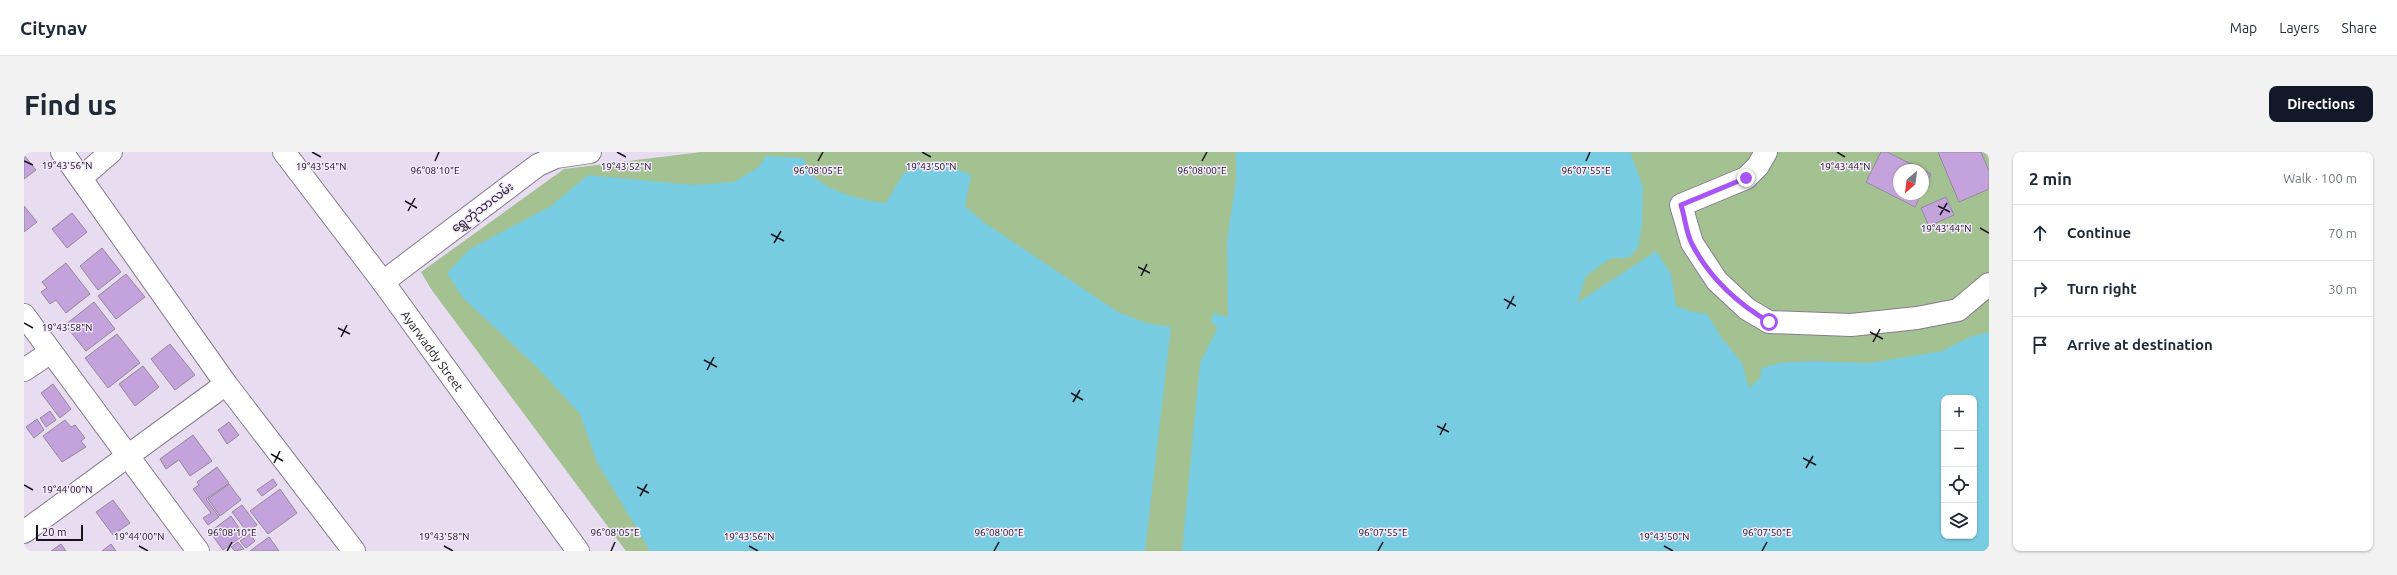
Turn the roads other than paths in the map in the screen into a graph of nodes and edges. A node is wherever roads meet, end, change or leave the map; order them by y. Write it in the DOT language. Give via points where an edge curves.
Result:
graph roads {
  1 [pos="62,152"];
  2 [pos="111,152"];
  3 [pos="284,152"];
  4 [pos="590,152"];
  5 [pos="1766,152"];
  6 [pos="554,154"];
  7 [pos="81,178"];
  8 [pos="383,282"];
  9 [pos="1989,284"];
  10 [pos="24,315"];
  11 [pos="51,352"];
  12 [pos="24,370"];
  13 [pos="226,384"];
  14 [pos="128,457"];
  15 [pos="24,532"];
  16 [pos="198,551"];
  17 [pos="354,551"];
  18 [pos="578,551"];
  1 -- 7 [label="street"];
  2 -- 7 [label="street"];
  3 -- 8 [label="street, Ayarwaddy Street"];
  4 -- 6 [label="street, ရွှေဘုံသာလမ်း"];
  5 -- 9 [label="street" via="1758,166 1746,178 1681,205 1692,243 1717,281 1747,309 1769,322 1851,325 1917,318 1958,310"];
  6 -- 8 [label="street, ရွှေဘုံသာလမ်း"];
  7 -- 13 [label="street"];
  8 -- 18 [label="street, Ayarwaddy Street"];
  10 -- 11 [label="street"];
  11 -- 12 [label="street"];
  11 -- 14 [label="street"];
  13 -- 14 [label="street"];
  13 -- 17 [label="street"];
  14 -- 15 [label="street"];
  14 -- 16 [label="street"];
}
